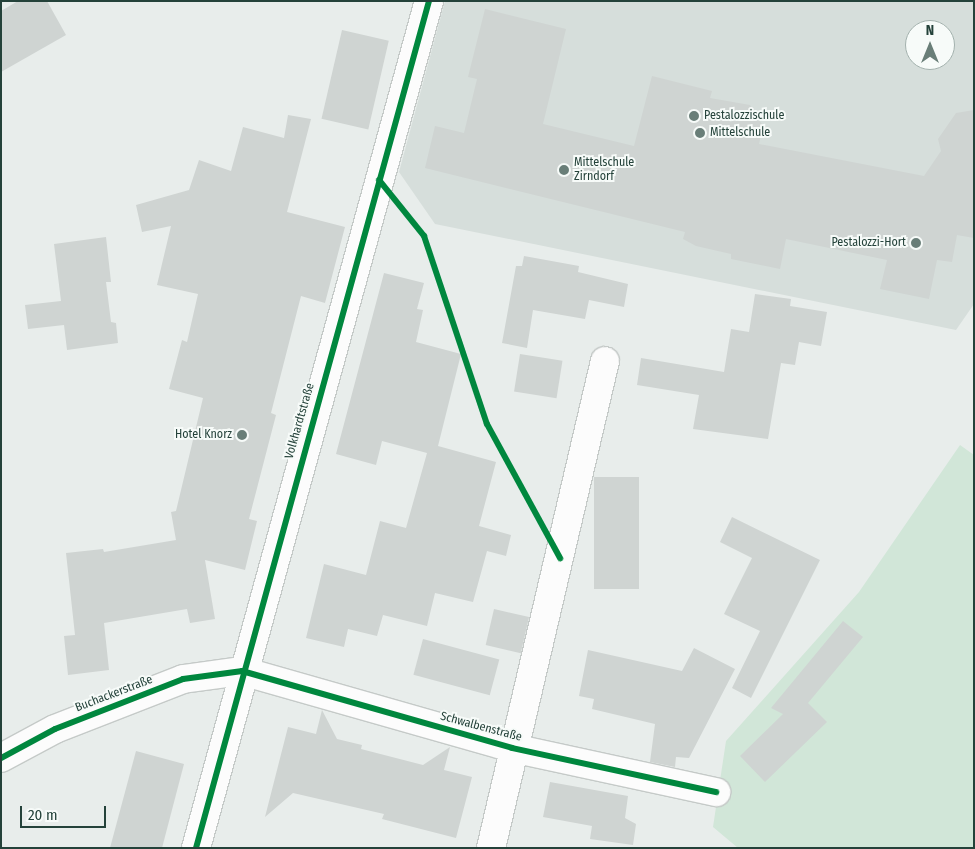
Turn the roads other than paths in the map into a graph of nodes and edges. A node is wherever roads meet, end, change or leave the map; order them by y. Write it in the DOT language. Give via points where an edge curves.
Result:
graph roads {
  1 [pos="428,1"];
  2 [pos="605,361"];
  3 [pos="242,671"];
  4 [pos="512,748"];
  5 [pos="1,758"];
  6 [pos="716,792"];
  7 [pos="196,848"];
  8 [pos="491,848"];
  1 -- 3 [label="street, Volkhardtstraße"];
  2 -- 4 [label="street, Schwalbenstraße"];
  3 -- 4 [label="street, Schwalbenstraße"];
  3 -- 5 [label="street, Buchackerstraße" via="183,679 54,729"];
  3 -- 7 [label="street, Volkhardtstraße"];
  4 -- 6 [label="street, Schwalbenstraße"];
  4 -- 8 [label="street, Schwalbenstraße"];
}
